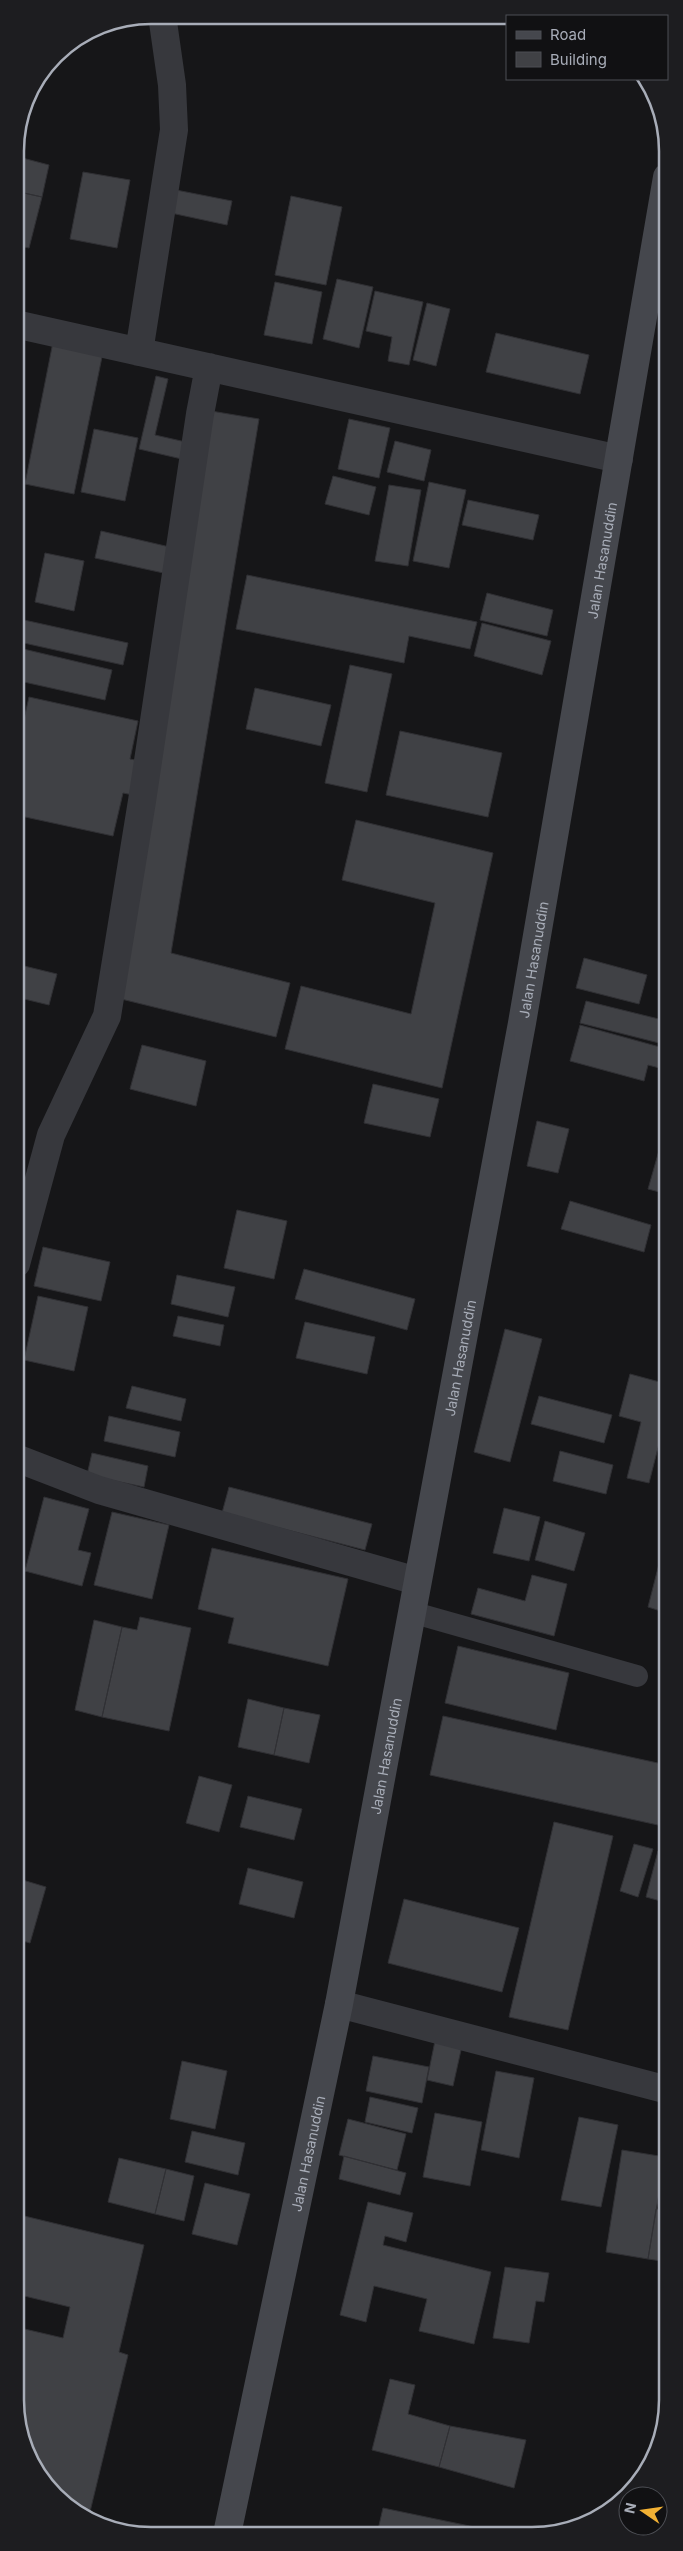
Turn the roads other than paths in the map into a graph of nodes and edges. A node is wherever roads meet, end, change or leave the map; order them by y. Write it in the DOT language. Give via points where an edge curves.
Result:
graph roads {
  1 [pos="163,24"];
  2 [pos="659,237"];
  3 [pos="24,326"];
  4 [pos="139,352"];
  5 [pos="209,367"];
  6 [pos="619,460"];
  7 [pos="24,1234"];
  8 [pos="24,1461"];
  9 [pos="417,1581"];
  10 [pos="411,1612"];
  11 [pos="637,1676"];
  12 [pos="339,2004"];
  13 [pos="659,2088"];
  14 [pos="227,2527"];
  1 -- 4 [label="street" via="172,85 174,130"];
  2 -- 6 [label="main road, Jalan Hasanuddin"];
  3 -- 4 [label="street"];
  4 -- 5 [label="street"];
  5 -- 6 [label="street"];
  5 -- 7 [label="street" via="107,1016 50,1135"];
  6 -- 9 [label="main road, Jalan Hasanuddin" via="520,1032"];
  8 -- 9 [label="street" via="99,1490"];
  9 -- 10 [label="main road, Jalan Hasanuddin"];
  10 -- 11 [label="lane"];
  10 -- 12 [label="main road, Jalan Hasanuddin"];
  12 -- 13 [label="street"];
  12 -- 14 [label="main road, Jalan Hasanuddin"];
}
